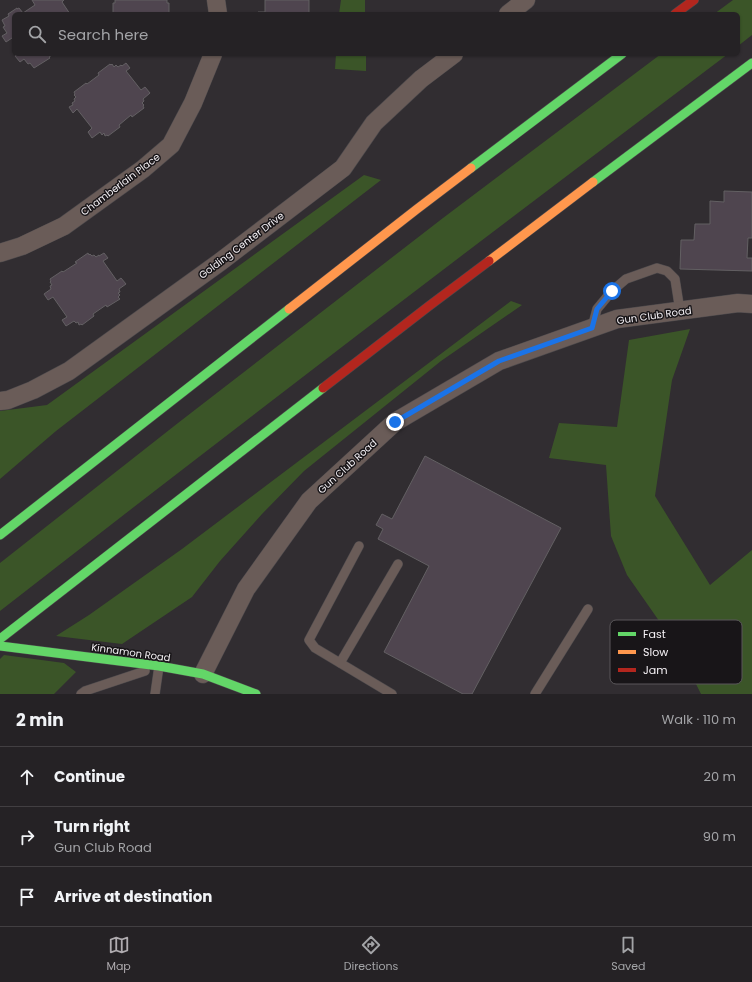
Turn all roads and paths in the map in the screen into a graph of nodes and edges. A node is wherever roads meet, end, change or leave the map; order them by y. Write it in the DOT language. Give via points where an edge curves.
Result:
graph roads {
  1 [pos="216,0"];
  2 [pos="526,0"];
  3 [pos="694,0"];
  4 [pos="218,12"];
  5 [pos="511,12"];
  6 [pos="678,12"];
  7 [pos="212,56"];
  8 [pos="451,56"];
  9 [pos="619,56"];
  10 [pos="752,63"];
  11 [pos="0,253"];
  12 [pos="752,304"];
  13 [pos="680,311"];
  14 [pos="592,328"];
  15 [pos="0,401"];
  16 [pos="0,535"];
  17 [pos="359,546"];
  18 [pos="398,564"];
  19 [pos="588,609"];
  20 [pos="0,639"];
  21 [pos="0,646"];
  22 [pos="340,663"];
  23 [pos="159,666"];
  24 [pos="203,674"];
  25 [pos="80,694"];
  26 [pos="155,694"];
  27 [pos="256,694"];
  28 [pos="392,694"];
  29 [pos="535,694"];
  1 -- 4 [label="street"];
  2 -- 5 [label="street"];
  3 -- 6 [label="main road"];
  7 -- 11 [label="street, Chamberlain Place" via="193,103 171,145 143,169 64,226 22,246"];
  8 -- 15 [label="street, Golding Center Drive" via="421,79 374,123 343,168 220,262 70,371 33,390"];
  9 -- 16 [label="main road" via="417,209"];
  10 -- 20 [label="main road" via="423,310"];
  12 -- 13 [label="street, Gun Club Road" via="738,303"];
  13 -- 14 [label="street, Gun Club Road" via="617,319"];
  13 -- 14 [label="lane" via="675,279 667,270 658,268 626,280 612,291 597,309"];
  14 -- 24 [label="street, Gun Club Road" via="499,361 395,422 309,501 246,589"];
  17 -- 22 [label="lane" via="309,640 315,648"];
  18 -- 22 [label="lane"];
  19 -- 29 [label="lane"];
  21 -- 23 [label="main road, Kinnamon Road"];
  22 -- 28 [label="lane"];
  23 -- 24 [label="main road, Kinnamon Road"];
  23 -- 25 [label="lane"];
  23 -- 26 [label="lane"];
  24 -- 27 [label="main road, Kinnamon Road"];
}
